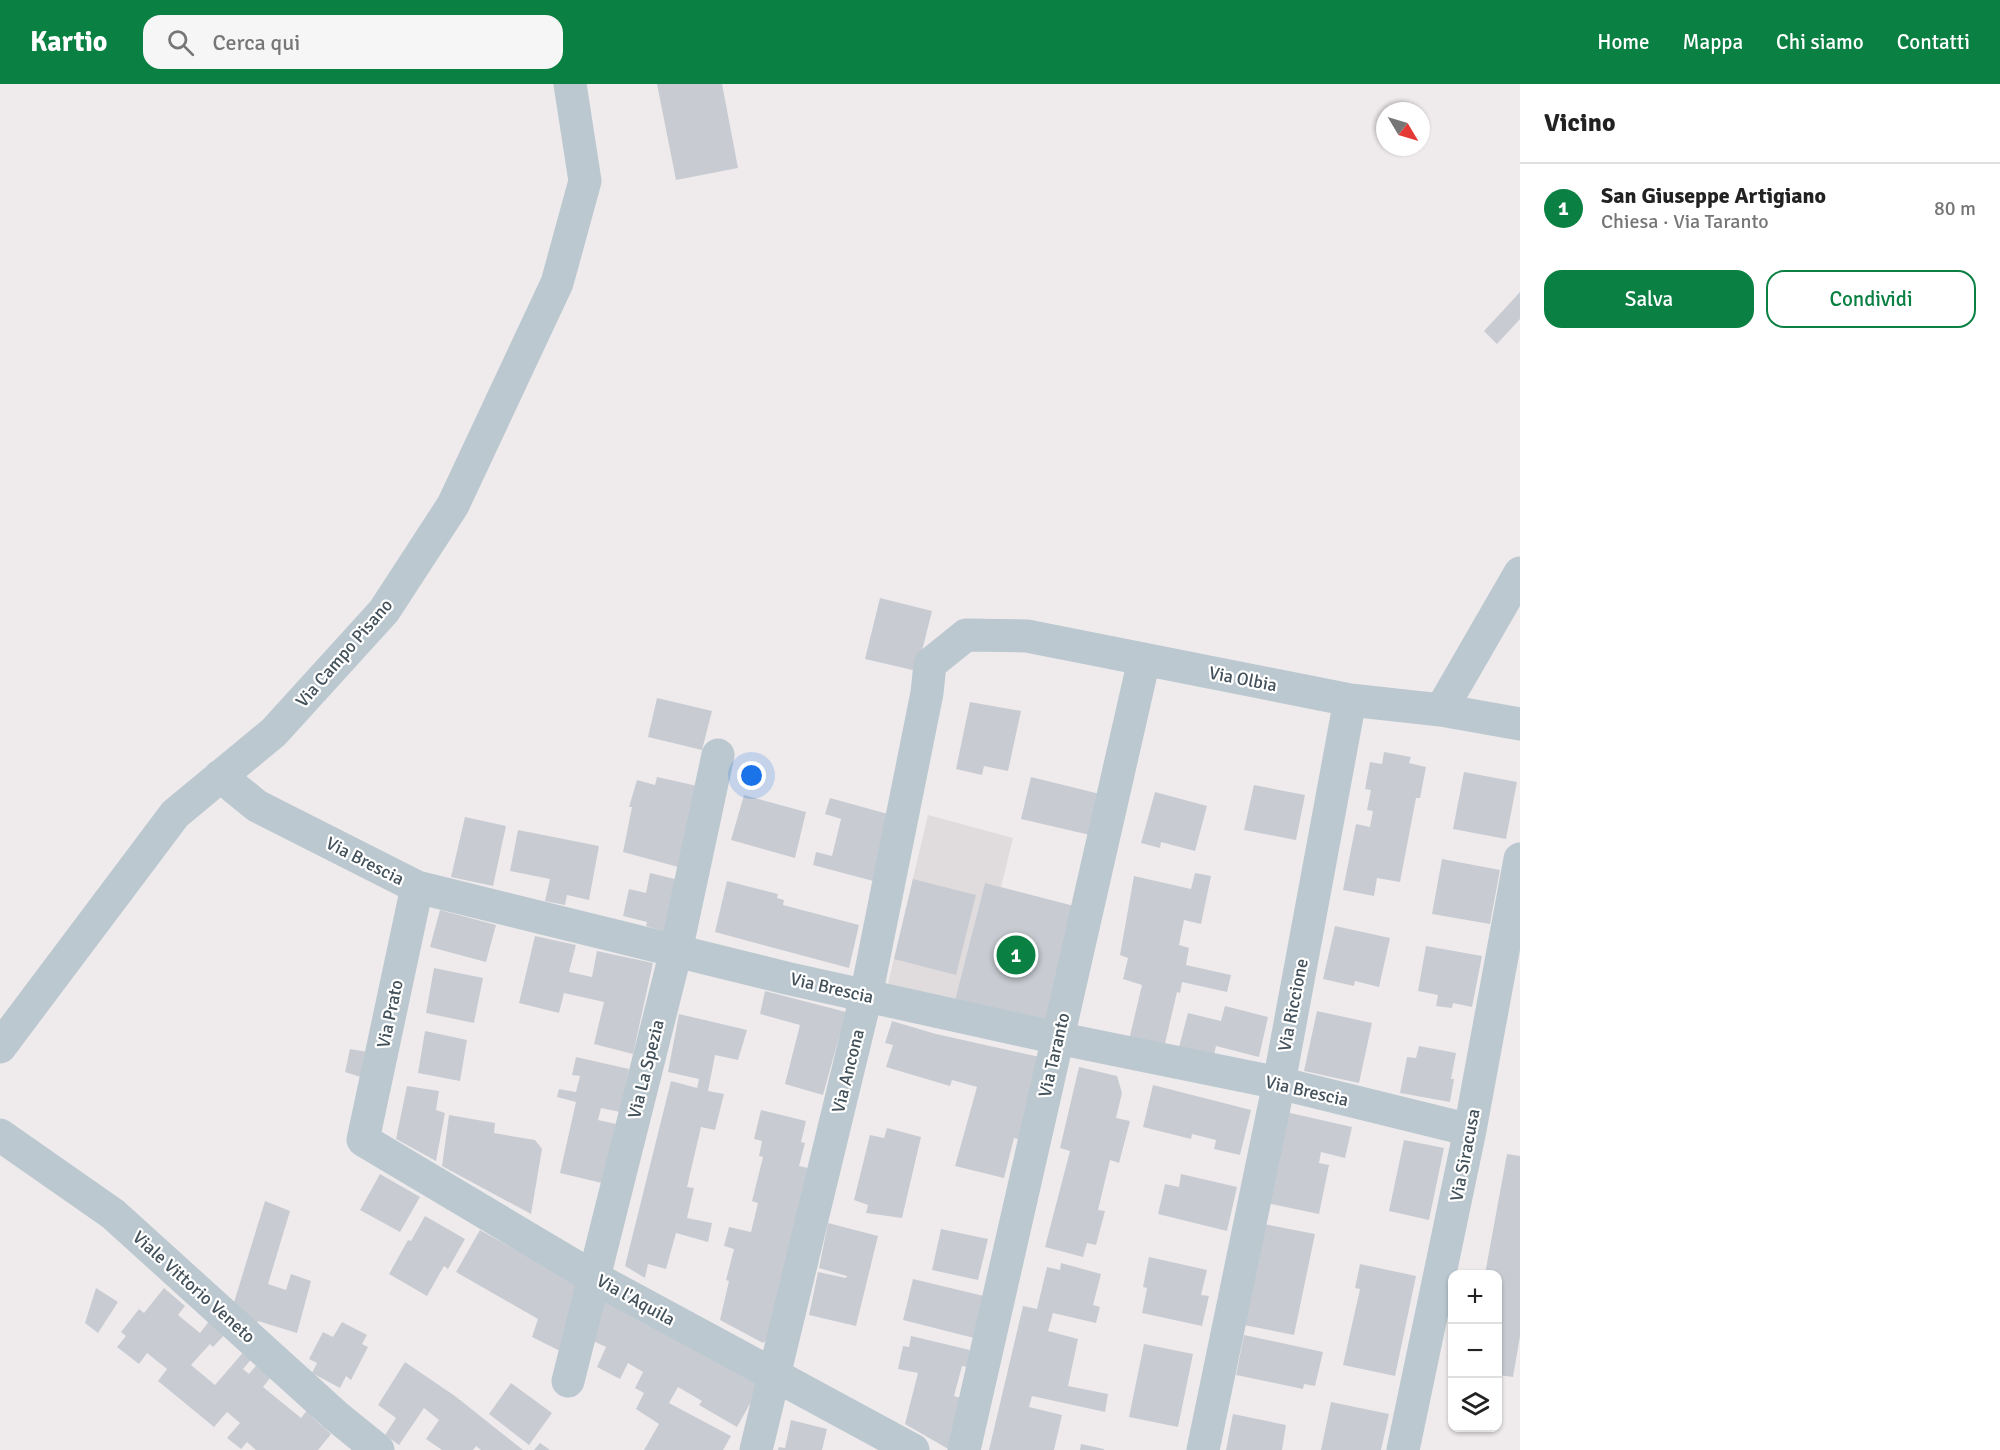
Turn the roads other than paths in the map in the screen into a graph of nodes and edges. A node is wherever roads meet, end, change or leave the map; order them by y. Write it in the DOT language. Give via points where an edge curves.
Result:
graph roads {
  1 [pos="570,84"];
  2 [pos="1520,573"];
  3 [pos="966,635"];
  4 [pos="1144,660"];
  5 [pos="1350,700"];
  6 [pos="1441,710"];
  7 [pos="1520,724"];
  8 [pos="718,755"];
  9 [pos="220,776"];
  10 [pos="1520,859"];
  11 [pos="417,887"];
  12 [pos="676,951"];
  13 [pos="866,996"];
  14 [pos="1057,1038"];
  15 [pos="0,1047"];
  16 [pos="1279,1083"];
  17 [pos="1470,1130"];
  18 [pos="0,1135"];
  19 [pos="363,1140"];
  20 [pos="593,1276"];
  21 [pos="774,1375"];
  22 [pos="568,1381"];
  23 [pos="378,1450"];
  24 [pos="756,1450"];
  25 [pos="913,1450"];
  26 [pos="964,1450"];
  27 [pos="1203,1450"];
  28 [pos="1403,1450"];
  1 -- 9 [label="street, Via Campo Pisano" via="585,181 557,283 453,506 384,611 274,732"];
  2 -- 6 [label="street"];
  3 -- 4 [label="street, Via Olbia" via="1027,636"];
  3 -- 13 [label="street, Via Ancona" via="930,664"];
  4 -- 5 [label="street, Via Olbia"];
  4 -- 14 [label="street, Via Taranto"];
  5 -- 6 [label="street, Via Olbia"];
  5 -- 16 [label="street, Via Riccione"];
  6 -- 7 [label="street, Via Olbia"];
  8 -- 12 [label="street, Via La Spezia"];
  9 -- 11 [label="street, Via Brescia" via="257,806"];
  9 -- 15 [label="street, Via Campo Pisano" via="175,814"];
  10 -- 17 [label="street, Via Siracusa"];
  11 -- 12 [label="street, Via Brescia"];
  11 -- 19 [label="street, Via Prato"];
  12 -- 13 [label="street, Via Brescia"];
  12 -- 20 [label="street, Via La Spezia"];
  13 -- 14 [label="street, Via Brescia"];
  13 -- 21 [label="street, Via Ancona"];
  14 -- 16 [label="street, Via Brescia"];
  14 -- 26 [label="street, Via Taranto"];
  16 -- 17 [label="street, Via Brescia"];
  16 -- 27 [label="street, Via Riccione"];
  17 -- 28 [label="street, Via Siracusa"];
  18 -- 23 [label="street, Viale Vittorio Veneto" via="113,1214"];
  19 -- 20 [label="street, Via l'Aquila"];
  20 -- 21 [label="street, Via l'Aquila"];
  20 -- 22 [label="street, Via La Spezia"];
  21 -- 24 [label="street, Via Ancona"];
  21 -- 25 [label="street, Via l'Aquila"];
}
